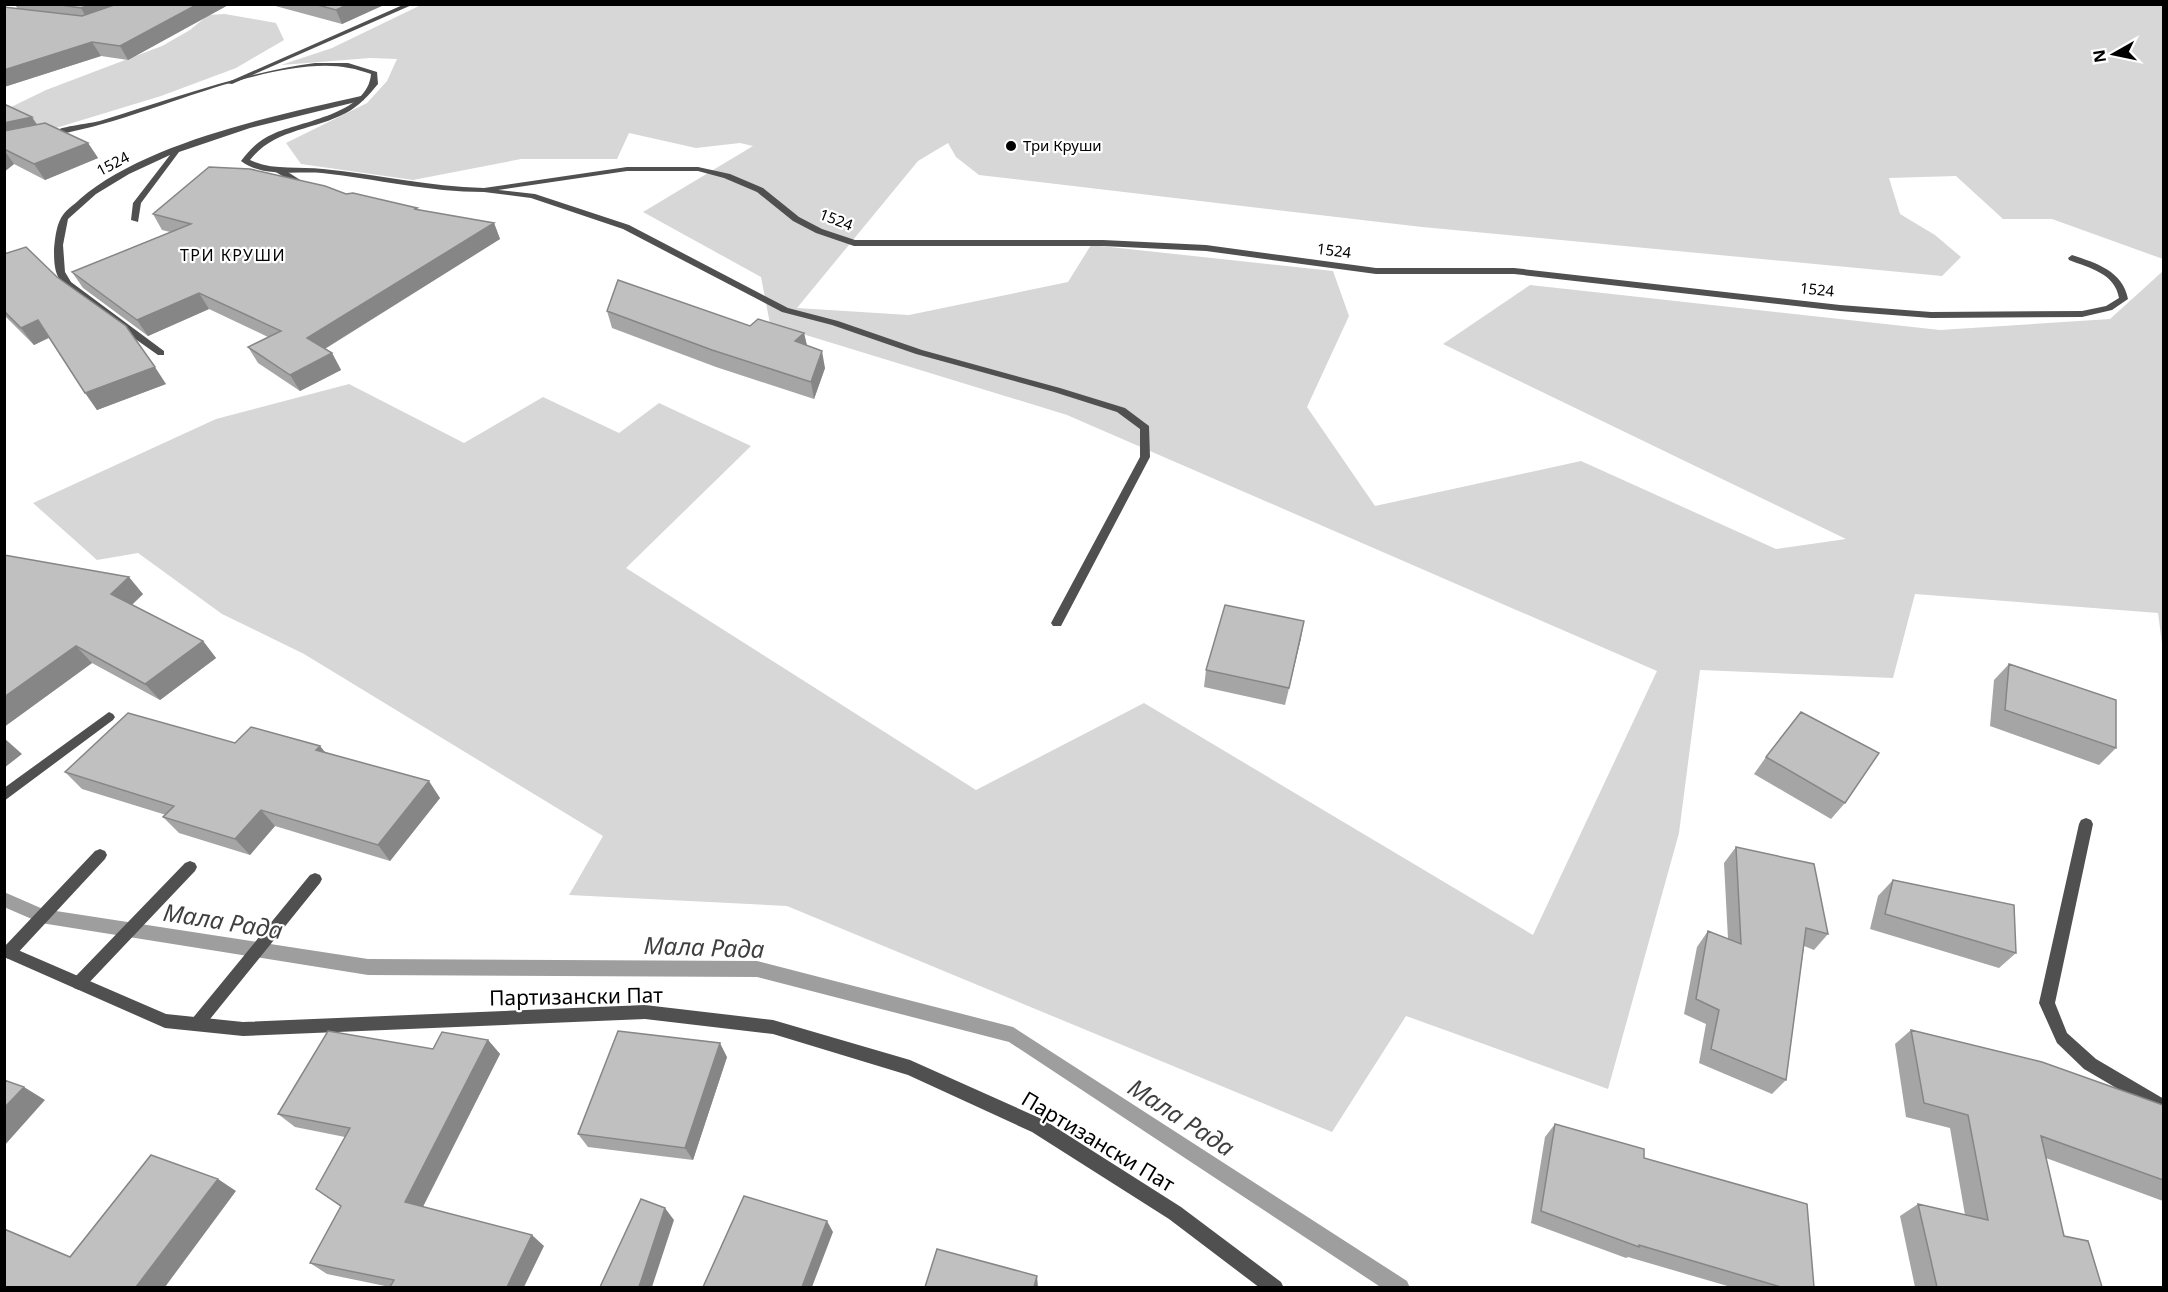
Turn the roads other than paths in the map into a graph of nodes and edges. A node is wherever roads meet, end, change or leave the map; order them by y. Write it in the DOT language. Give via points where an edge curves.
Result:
graph roads {
  1 [pos="411,4"];
  2 [pos="230,83"];
  3 [pos="361,98"];
  4 [pos="45,135"];
  5 [pos="179,150"];
  6 [pos="277,170"];
  7 [pos="314,189"];
  8 [pos="484,190"];
  9 [pos="135,220"];
  10 [pos="2072,258"];
  11 [pos="161,353"];
  12 [pos="1057,622"];
  13 [pos="109,717"];
  14 [pos="4,796"];
  15 [pos="2086,824"];
  16 [pos="100,855"];
  17 [pos="190,867"];
  18 [pos="315,879"];
  19 [pos="7,951"];
  20 [pos="79,983"];
  21 [pos="197,1024"];
  22 [pos="2163,1108"];
  23 [pos="1275,1287"];
  1 -- 2 [label="street"];
  2 -- 3 [label="street, 1524" via="318,64 363,68 375,74 374,84"];
  2 -- 4 [label="street, 1524" via="102,123"];
  3 -- 5 [label="street, 1524" via="296,113"];
  3 -- 6 [label="street, 1524" via="344,112 260,145 245,161 258,169"];
  5 -- 9 [label="street" via="137,203"];
  5 -- 11 [label="street, 1524" via="102,186 66,215 57,254 63,280"];
  6 -- 7 [label="street"];
  6 -- 8 [label="street, 1524" via="322,171 426,188"];
  8 -- 10 [label="street, 1524" via="627,170 698,169 760,190 796,219 854,243 1103,243 1206,248 1376,271 1514,271 1931,315 2082,314 2109,308 2124,299 2124,288 2116,277"];
  8 -- 12 [label="street, 1524" via="532,196 626,226 785,310 1121,410 1145,428 1145,457"];
  13 -- 14 [label="street"];
  15 -- 22 [label="street" via="2047,1003 2062,1038 2090,1064"];
  16 -- 19 [label="street"];
  17 -- 20 [label="street"];
  18 -- 21 [label="street"];
  19 -- 20 [label="street, Партизански Пат"];
  20 -- 21 [label="street, Партизански Пат" via="165,1021"];
  21 -- 23 [label="street, Партизански Пат" via="243,1029 645,1012 773,1027 910,1068 1038,1126 1175,1213"];
}
